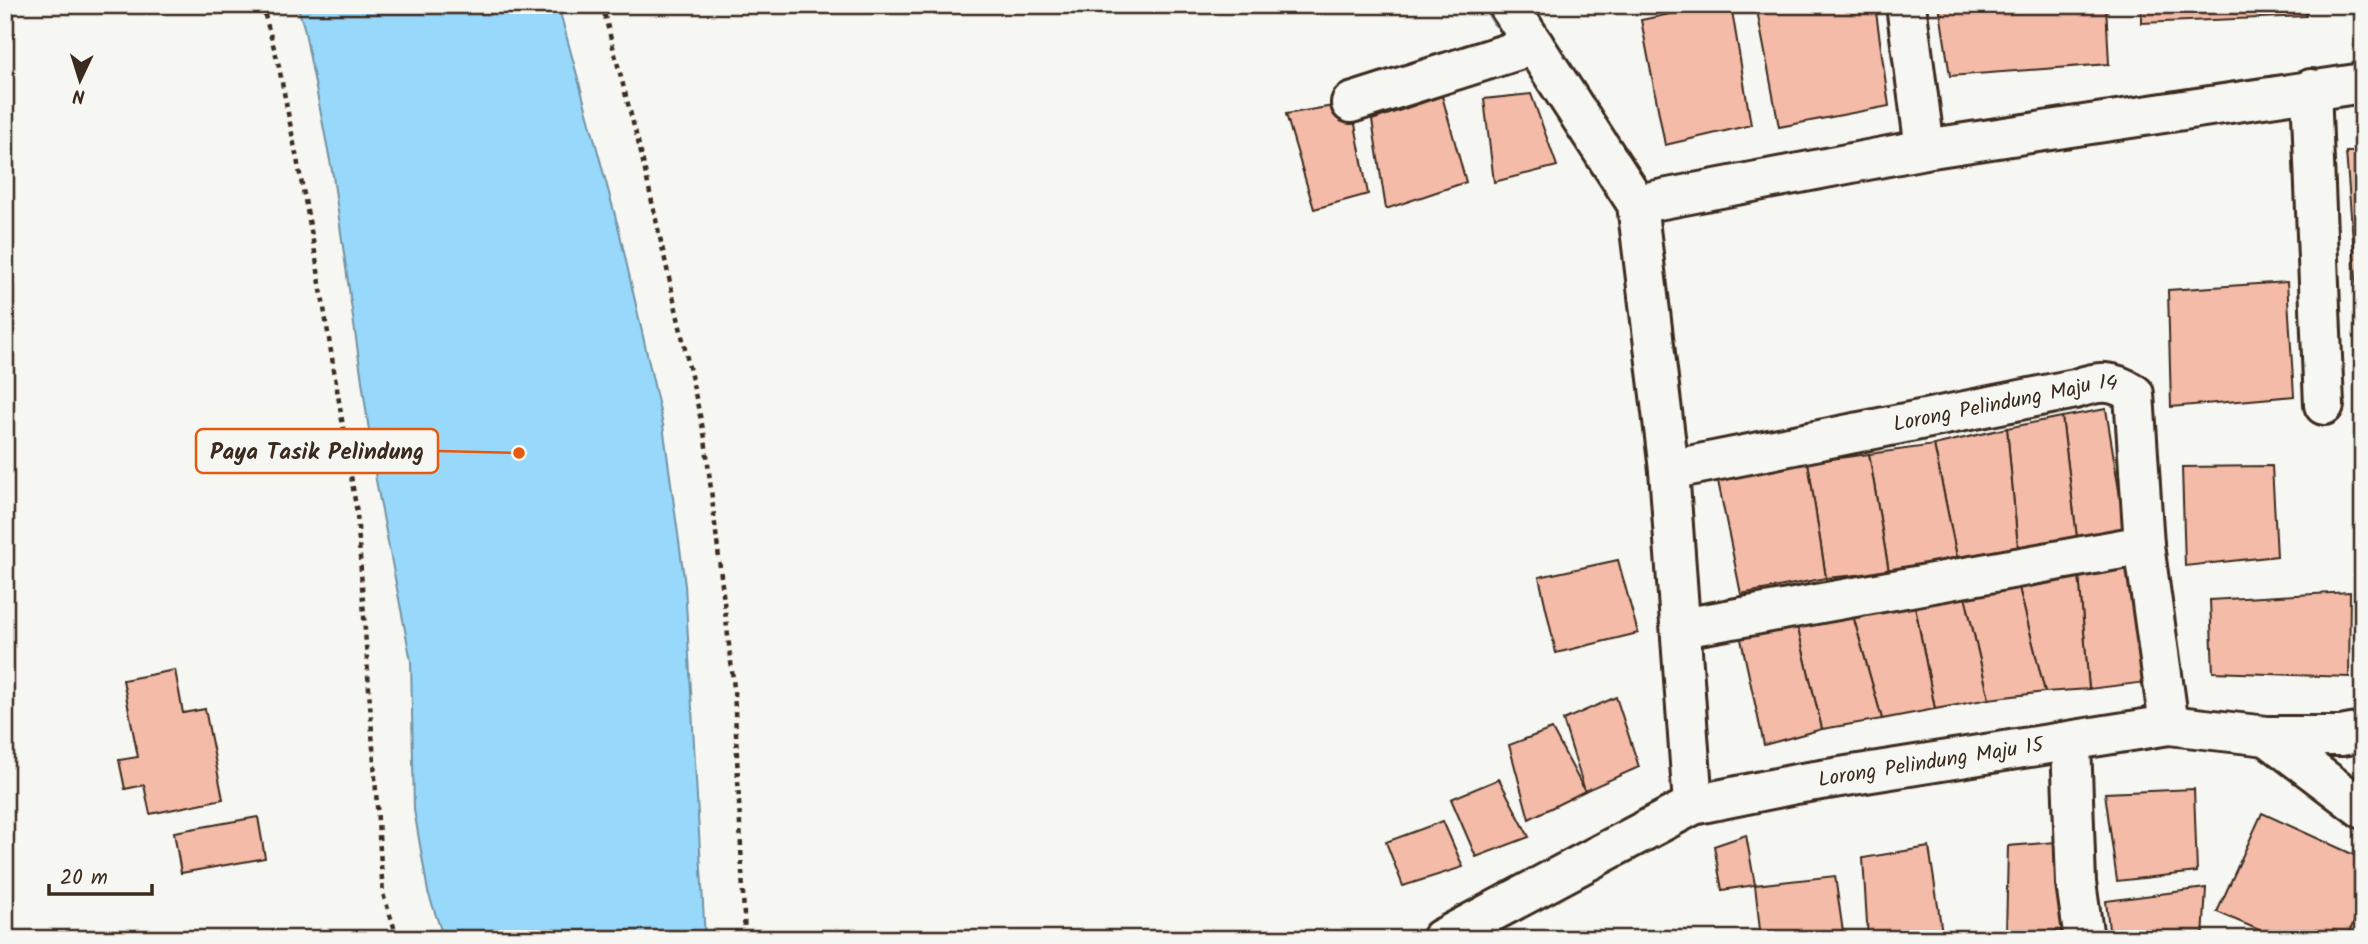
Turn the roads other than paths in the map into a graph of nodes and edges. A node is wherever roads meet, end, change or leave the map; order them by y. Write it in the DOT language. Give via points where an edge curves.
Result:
graph roads {
  1 [pos="1508,5"];
  2 [pos="1906,5"];
  3 [pos="1534,45"];
  4 [pos="2363,83"];
  5 [pos="2311,89"];
  6 [pos="1351,103"];
  7 [pos="1925,149"];
  8 [pos="1637,204"];
  9 [pos="2324,405"];
  10 [pos="1669,470"];
  11 [pos="2144,545"];
  12 [pos="1682,628"];
  13 [pos="2169,725"];
  14 [pos="2363,732"];
  15 [pos="2267,736"];
  16 [pos="2071,742"];
  17 [pos="1693,805"];
  18 [pos="2363,809"];
  19 [pos="1441,939"];
  20 [pos="2084,939"];
  1 -- 3 [label="street"];
  2 -- 7 [label="street"];
  3 -- 6 [label="street"];
  3 -- 8 [label="street"];
  4 -- 5 [label="street"];
  5 -- 7 [label="street"];
  5 -- 9 [label="street"];
  7 -- 8 [label="street"];
  8 -- 10 [label="street"];
  10 -- 11 [label="street, Lorong Pelindung Maju 14" via="2075,389 2101,380 2119,384 2133,394"];
  10 -- 12 [label="street"];
  11 -- 12 [label="street"];
  11 -- 13 [label="street, Lorong Pelindung Maju 14"];
  12 -- 17 [label="street"];
  13 -- 15 [label="street, Lorong Pelindung Maju 15"];
  13 -- 16 [label="street, Lorong Pelindung Maju 15"];
  14 -- 15 [label="street, Lorong Pelindung Maju 15" via="2341,737"];
  15 -- 18 [label="street"];
  16 -- 17 [label="street, Lorong Pelindung Maju 15" via="1796,784"];
  16 -- 20 [label="street" via="2076,883"];
  17 -- 19 [label="street, Lorong Pelindung Maju 15"];
}
